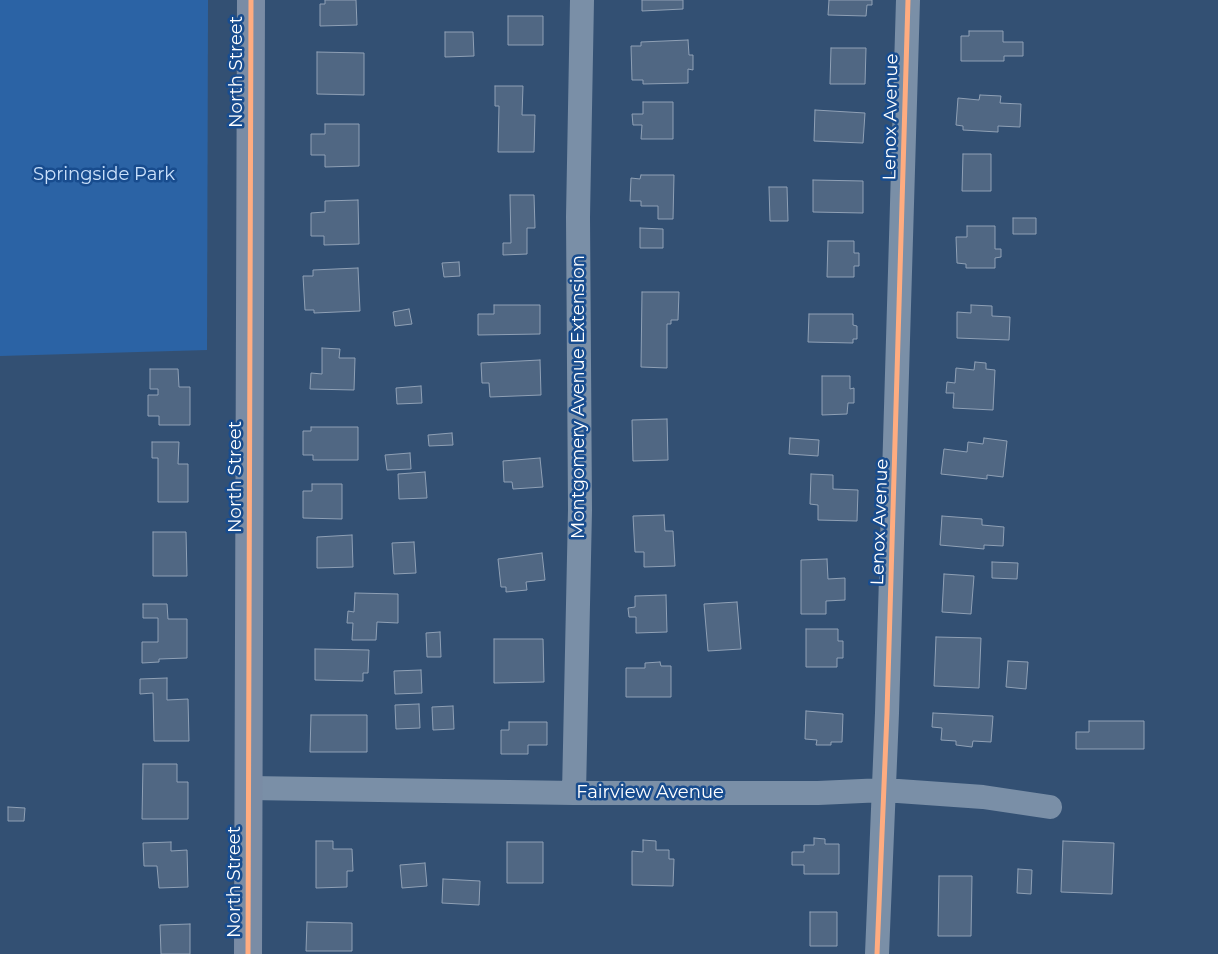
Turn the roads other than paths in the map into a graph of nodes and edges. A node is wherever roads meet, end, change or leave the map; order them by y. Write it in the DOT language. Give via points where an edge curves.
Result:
graph roads {
  1 [pos="251,0"];
  2 [pos="582,0"];
  3 [pos="908,0"];
  4 [pos="249,788"];
  5 [pos="884,790"];
  6 [pos="574,794"];
  7 [pos="1050,807"];
  8 [pos="248,954"];
  9 [pos="877,954"];
  1 -- 4 [label="main road, North Street"];
  2 -- 6 [label="street, Montgomery Avenue Extension" via="578,217 580,510"];
  3 -- 5 [label="street, Lenox Avenue"];
  4 -- 6 [label="street, Fairview Avenue"];
  4 -- 8 [label="main road, North Street"];
  5 -- 6 [label="street, Fairview Avenue"];
  5 -- 7 [label="street, Fairview Avenue" via="983,797"];
  5 -- 9 [label="street, Lenox Avenue"];
}
